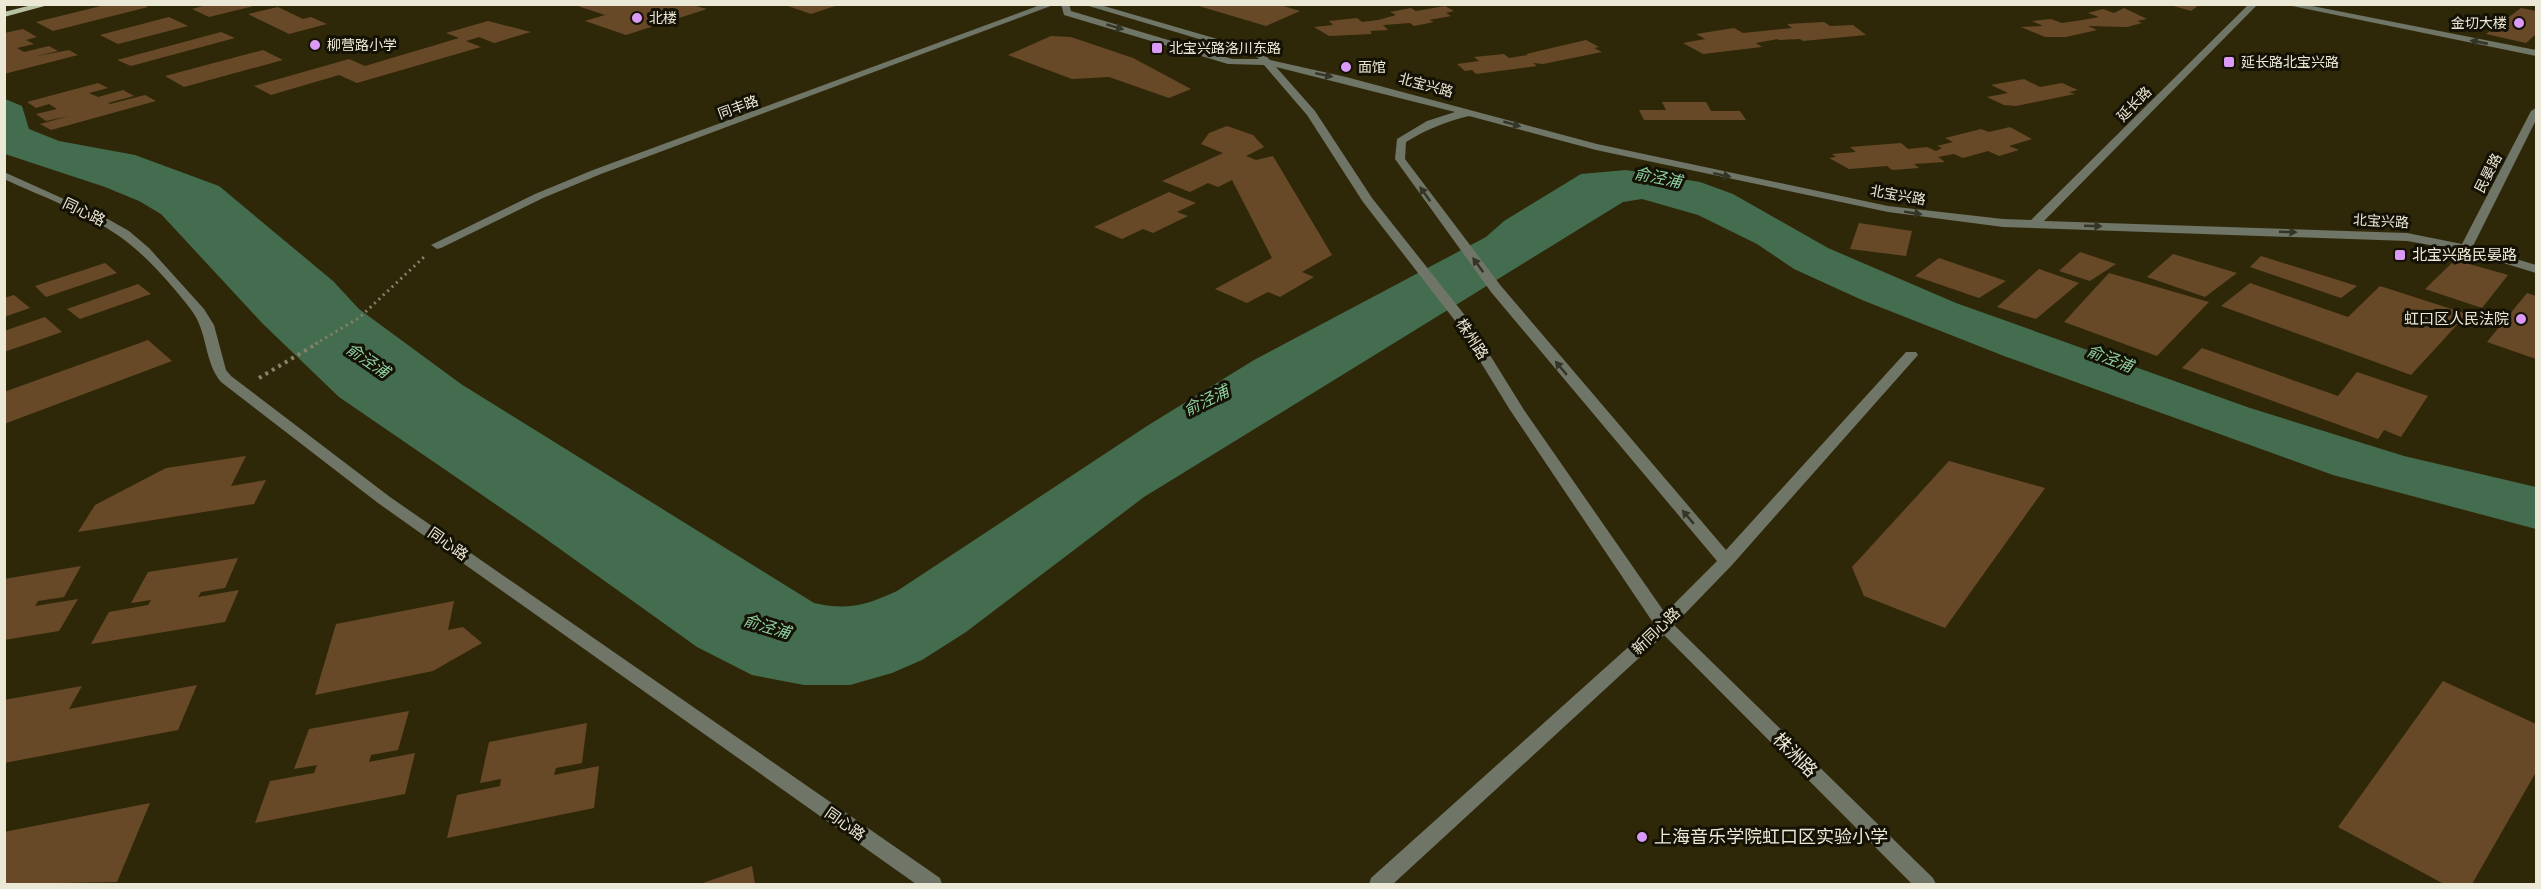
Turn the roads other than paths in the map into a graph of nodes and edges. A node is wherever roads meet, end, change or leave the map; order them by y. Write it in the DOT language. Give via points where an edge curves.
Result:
graph roads {
  1 [pos="48,4"];
  2 [pos="1052,4"];
  3 [pos="1065,4"];
  4 [pos="1086,4"];
  5 [pos="2254,4"];
  6 [pos="2286,4"];
  7 [pos="4,15"];
  8 [pos="2536,53"];
  9 [pos="1267,62"];
  10 [pos="2536,111"];
  11 [pos="1475,113"];
  12 [pos="4,176"];
  13 [pos="2034,224"];
  14 [pos="437,244"];
  15 [pos="2466,248"];
  16 [pos="2536,269"];
  17 [pos="1911,355"];
  18 [pos="1726,561"];
  19 [pos="1664,625"];
  20 [pos="932,885"];
  21 [pos="1379,885"];
  22 [pos="1925,885"];
  1 -- 7 [label="main road"];
  2 -- 14 [label="street, 同丰路" via="588,176"];
  3 -- 9 [label="street, 北宝兴路, one-way" via="1067,13 1231,62"];
  4 -- 9 [label="street, 北宝兴路" via="1259,54"];
  5 -- 13 [label="street, 延长路"];
  8 -- 6 [label="street, one-way"];
  9 -- 11 [label="street, 北宝兴路, one-way"];
  9 -- 19 [label="street, 株州路" via="1311,113 1367,200 1462,321 1517,410"];
  10 -- 15 [label="street, 民晏路"];
  11 -- 13 [label="street, 北宝兴路, one-way" via="1596,147 1861,204 1955,218"];
  18 -- 11 [label="street, one-way" via="1496,289 1400,159 1401,141 1422,128 1453,114"];
  12 -- 20 [label="street, 同心路" via="102,220 145,251 197,309 207,325 219,371 239,390 384,500"];
  13 -- 15 [label="street, 北宝兴路, one-way" via="2408,237"];
  15 -- 16 [label="street, 北宝兴路"];
  17 -- 18 [label="street, 新同心路"];
  18 -- 19 [label="street, 新同心路"];
  19 -- 21 [label="street, 新同心路"];
  19 -- 22 [label="street, 株洲路"];
}
